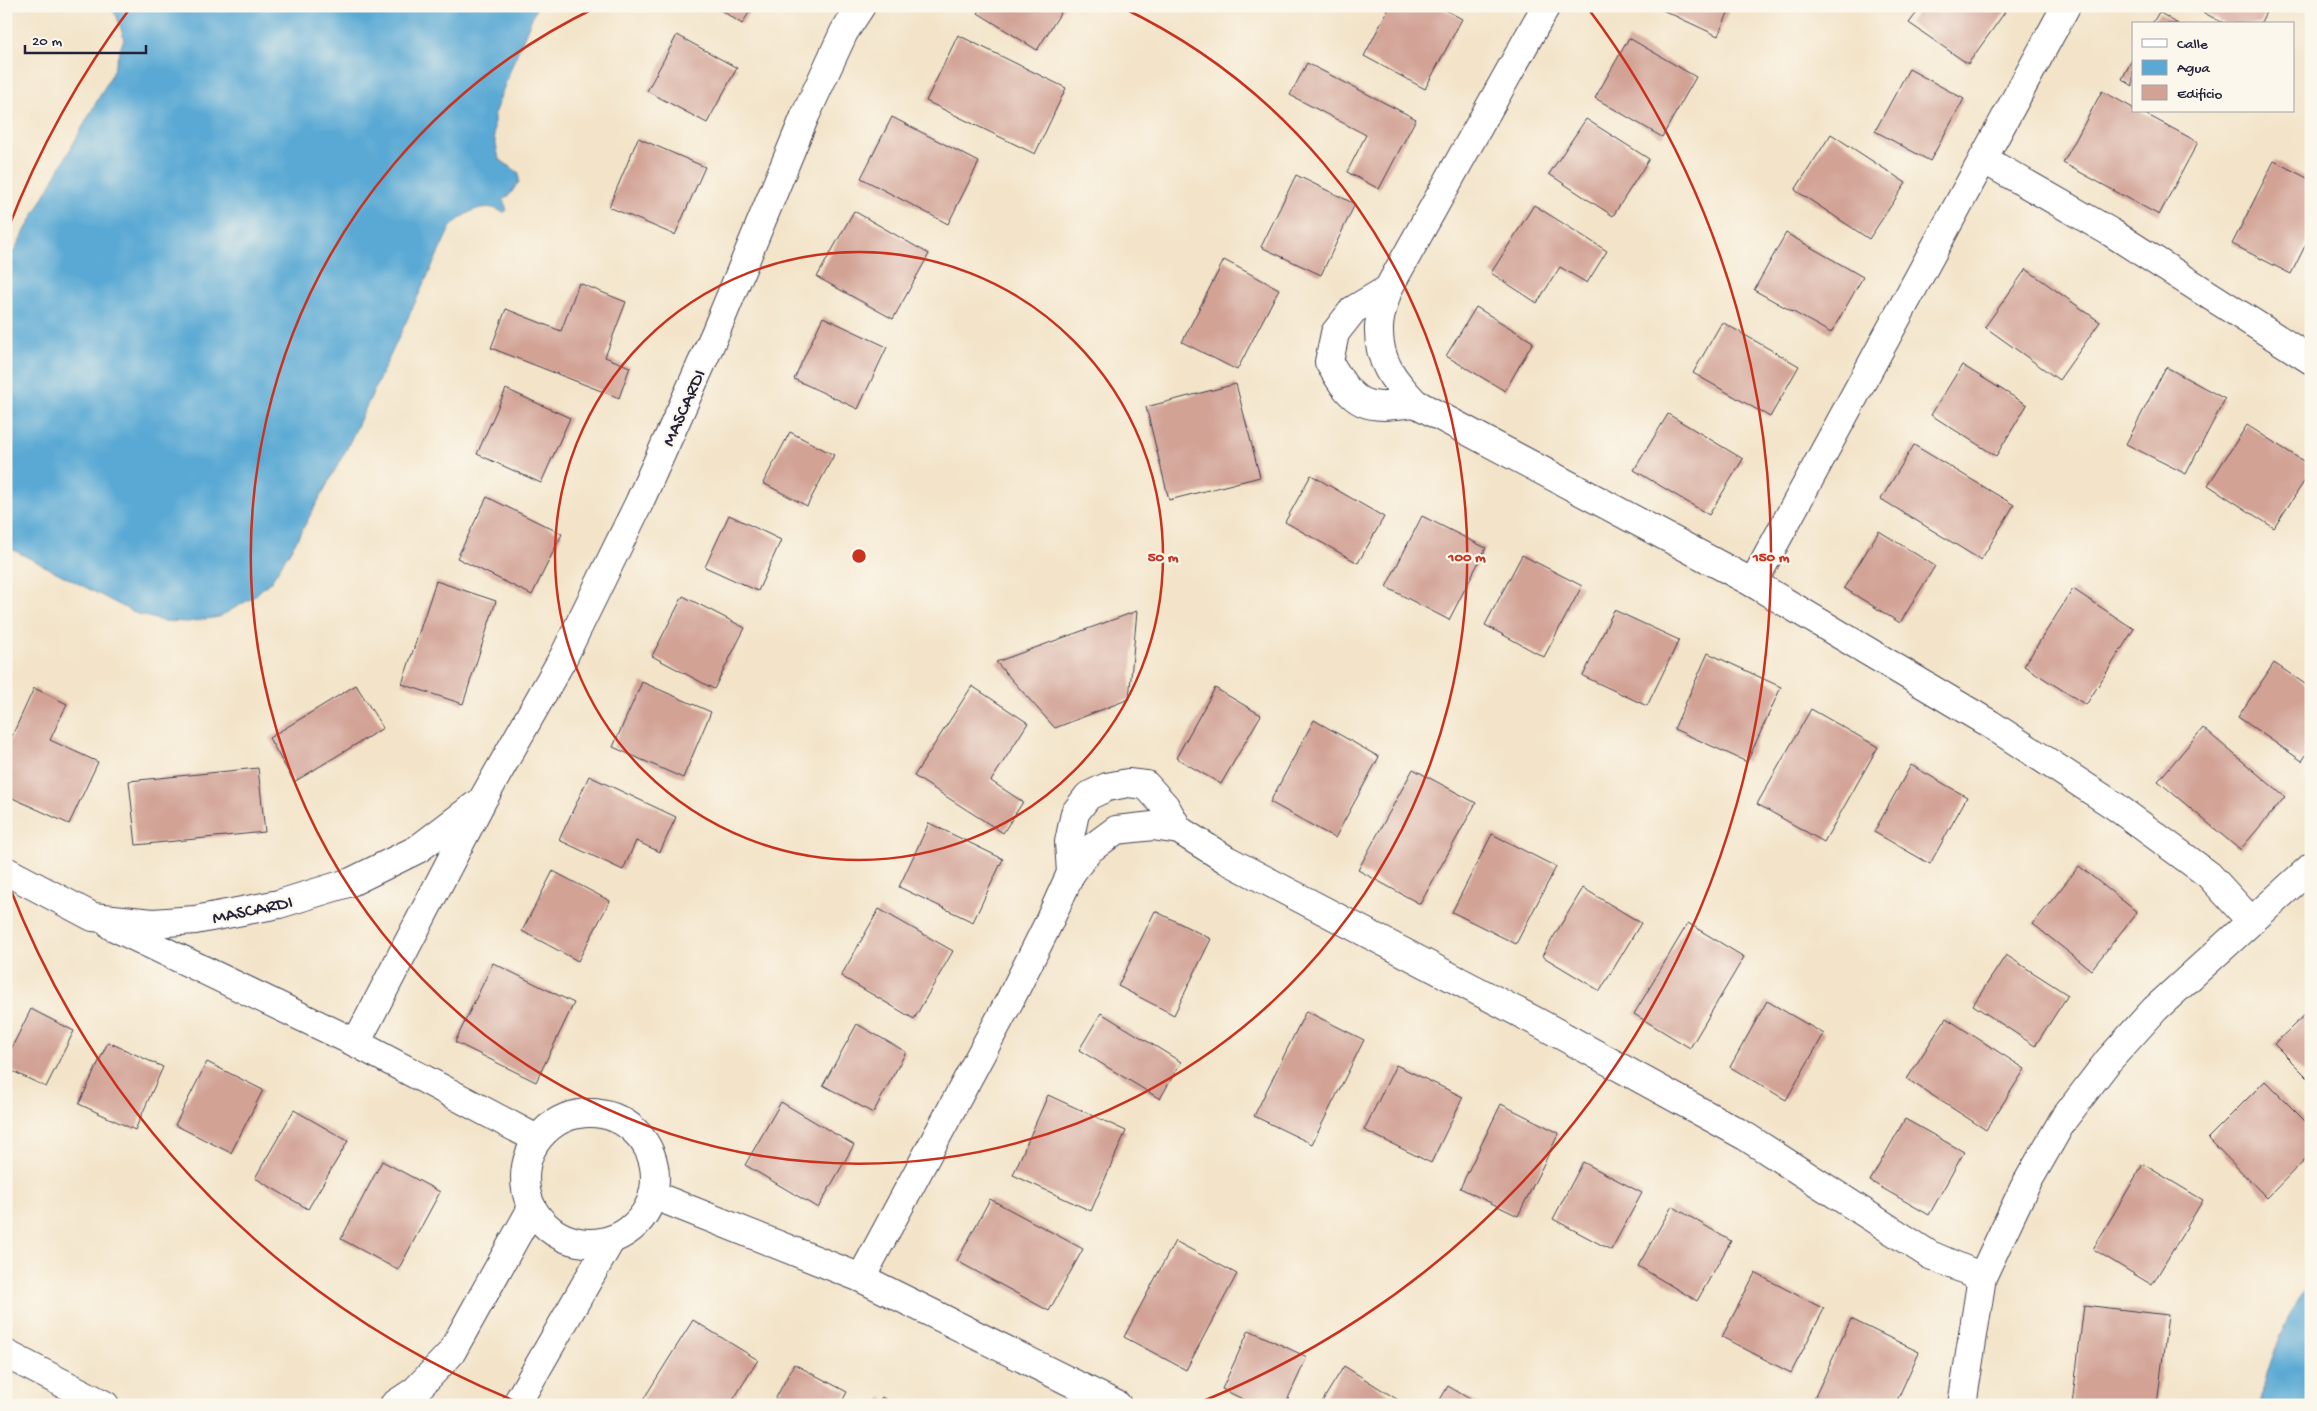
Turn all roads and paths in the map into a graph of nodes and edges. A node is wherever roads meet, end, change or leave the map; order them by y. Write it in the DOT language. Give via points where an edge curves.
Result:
graph roads {
  1 [pos="861,6"];
  2 [pos="1546,6"];
  3 [pos="2066,6"];
  4 [pos="1983,159"];
  5 [pos="1388,289"];
  6 [pos="2311,360"];
  7 [pos="1415,403"];
  8 [pos="1752,583"];
  9 [pos="483,799"];
  10 [pos="1179,830"];
  11 [pos="2311,867"];
  12 [pos="6,871"];
  13 [pos="1071,873"];
  14 [pos="93,917"];
  15 [pos="2251,921"];
  16 [pos="356,1043"];
  17 [pos="537,1139"];
  18 [pos="653,1195"];
  19 [pos="532,1208"];
  20 [pos="611,1240"];
  21 [pos="1982,1277"];
  22 [pos="861,1278"];
  23 [pos="6,1354"];
  24 [pos="105,1405"];
  25 [pos="394,1405"];
  26 [pos="516,1405"];
  27 [pos="1117,1405"];
  28 [pos="1962,1405"];
  1 -- 9 [label="street, MASCARDI" via="844,32 805,116 714,336 639,502 564,656"];
  2 -- 5 [label="street"];
  3 -- 4 [label="street"];
  4 -- 6 [label="street" via="2112,233"];
  4 -- 8 [label="street"];
  5 -- 7 [label="street" via="1379,327 1384,363 1395,382"];
  5 -- 7 [label="street" via="1353,310 1336,333 1329,362 1343,386 1360,402 1386,407"];
  7 -- 8 [label="street"];
  8 -- 15 [label="street" via="1990,724 2115,806 2209,874"];
  9 -- 14 [label="street, MASCARDI" via="418,849 351,882 279,904 194,920 153,923"];
  9 -- 16 [label="street, MASCARDI"];
  10 -- 13 [label="street" via="1153,826 1116,830 1089,850"];
  10 -- 13 [label="street" via="1165,806 1146,785 1128,783 1107,788 1088,796 1075,812 1069,842"];
  10 -- 21 [label="street" via="1227,860 1539,1022 1745,1136 1930,1255"];
  11 -- 15 [label="street"];
  12 -- 14 [label="street, MASCARDI"];
  13 -- 22 [label="street" via="1011,998"];
  14 -- 16 [label="street"];
  15 -- 21 [label="street" via="2155,1009 2108,1061 2063,1120 2024,1188"];
  16 -- 17 [label="street"];
  17 -- 18 [label="street" via="553,1123 574,1114 596,1113 618,1119 636,1132 649,1151 655,1173"];
  17 -- 19 [label="street" via="525,1173 526,1191"];
  18 -- 20 [label="street" via="644,1214 630,1230"];
  18 -- 22 [label="street"];
  19 -- 20 [label="street" via="542,1223 575,1242"];
  19 -- 25 [label="street" via="452,1353 415,1391"];
  20 -- 26 [label="street"];
  21 -- 28 [label="street"];
  22 -- 27 [label="street"];
  23 -- 24 [label="street"];
}
